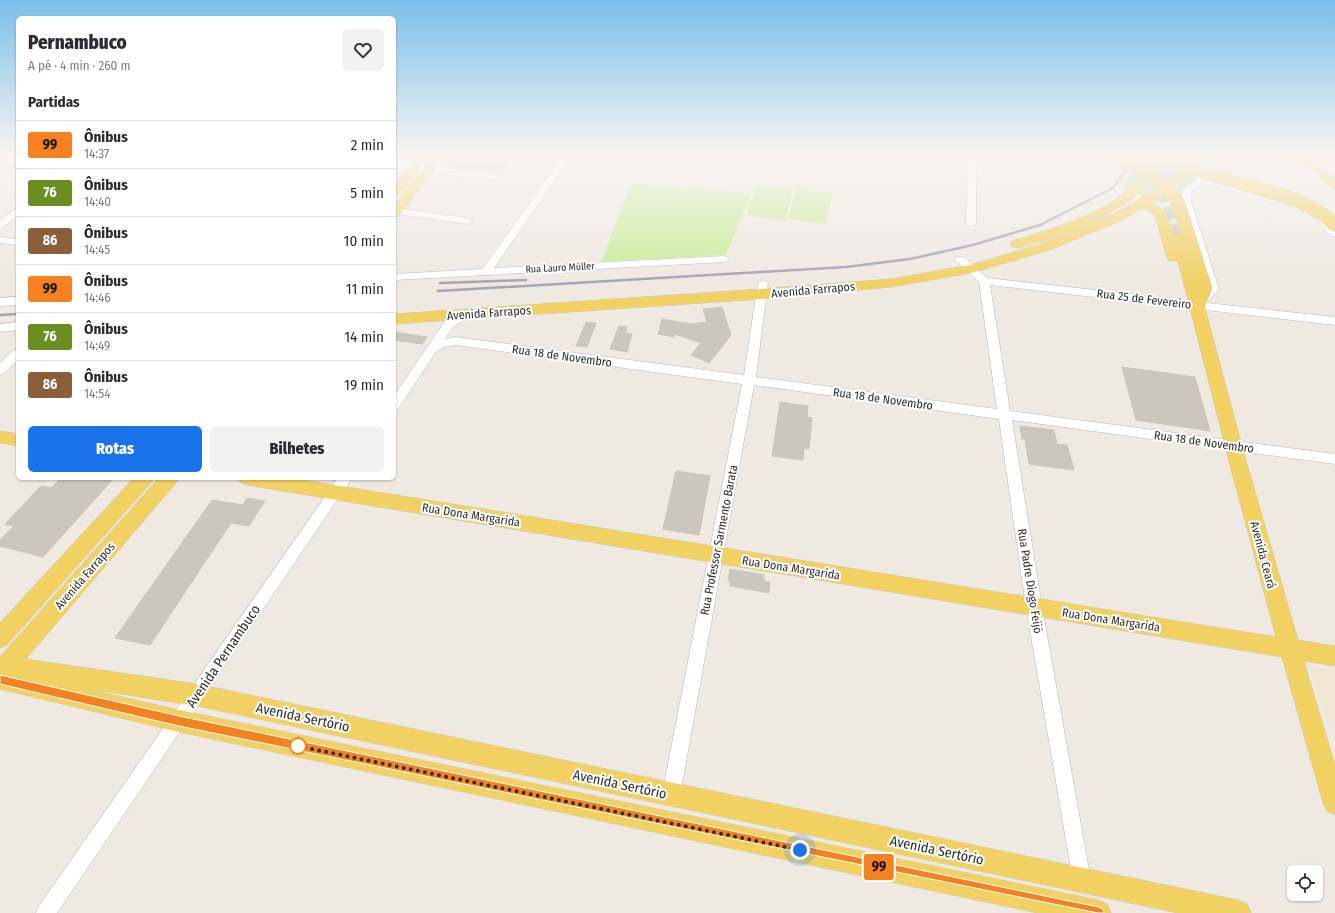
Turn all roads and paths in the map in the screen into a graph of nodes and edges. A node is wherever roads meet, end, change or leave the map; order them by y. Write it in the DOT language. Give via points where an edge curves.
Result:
graph roads {
  1 [pos="539,197"];
  2 [pos="971,197"];
  3 [pos="1127,197"];
  4 [pos="1154,197"];
  5 [pos="1173,197"];
  6 [pos="1174,197"];
  7 [pos="1187,197"];
  8 [pos="1261,197"];
  9 [pos="1285,197"];
  10 [pos="399,198"];
  11 [pos="1186,202"];
  12 [pos="1142,204"];
  13 [pos="396,209"];
  14 [pos="16,213"];
  15 [pos="396,213"];
  16 [pos="468,221"];
  17 [pos="971,224"];
  18 [pos="0,225"];
  19 [pos="1335,226"];
  20 [pos="1335,234"];
  21 [pos="1179,237"];
  22 [pos="0,240"];
  23 [pos="16,242"];
  24 [pos="725,259"];
  25 [pos="966,264"];
  26 [pos="487,271"];
  27 [pos="396,277"];
  28 [pos="984,281"];
  29 [pos="762,289"];
  30 [pos="16,301"];
  31 [pos="0,302"];
  32 [pos="1198,305"];
  33 [pos="396,310"];
  34 [pos="468,314"];
  35 [pos="396,319"];
  36 [pos="1335,321"];
  37 [pos="16,326"];
  38 [pos="0,328"];
  39 [pos="433,349"];
  40 [pos="16,355"];
  41 [pos="16,367"];
  42 [pos="2,368"];
  43 [pos="749,381"];
  44 [pos="396,403"];
  45 [pos="1004,415"];
  46 [pos="0,437"];
  47 [pos="16,440"];
  48 [pos="1233,445"];
  49 [pos="1335,459"];
  50 [pos="143,480"];
  51 [pos="168,480"];
  52 [pos="274,480"];
  53 [pos="340,485"];
  54 [pos="716,556"];
  55 [pos="1034,607"];
  56 [pos="0,638"];
  57 [pos="1289,649"];
  58 [pos="1335,656"];
  59 [pos="1,671"];
  60 [pos="197,695"];
  61 [pos="179,721"];
  62 [pos="671,795"];
  63 [pos="1335,803"];
  64 [pos="1082,881"];
  65 [pos="46,913"];
  66 [pos="1098,913"];
  67 [pos="1238,913"];
  1 -- 26 [label="street"];
  2 -- 17 [label="street"];
  3 -- 25 [label="main road, Avenida Farrapos" via="1107,210"];
  4 -- 12 [label="main road, Avenida Farrapos"];
  5 -- 32 [label="main road, bridge" via="1179,205 1204,288"];
  6 -- 11 [label="main road"];
  7 -- 11 [label="street"];
  8 -- 20 [label="street" via="1313,212"];
  9 -- 19 [label="main road, bridge" via="1321,213"];
  10 -- 13 [label="main road"];
  11 -- 32 [label="street" via="1214,289"];
  12 -- 25 [label="main road, Avenida Farrapos" via="1052,245"];
  12 -- 32 [label="main road, Avenida Ceará" via="1152,207 1161,214 1182,285"];
  14 -- 18 [label="street"];
  15 -- 16 [label="street"];
  21 -- 32 [label="main road, Avenida Ceará"];
  22 -- 23 [label="street"];
  24 -- 26 [label="street, Rua Lauro Müller"];
  25 -- 28 [label="street"];
  25 -- 29 [label="main road, Avenida Farrapos" via="891,283"];
  26 -- 27 [label="street, Rua Lauro Müller"];
  28 -- 32 [label="street, Rua 25 de Fevereiro"];
  28 -- 45 [label="street, Rua Padre Diogo Feijó"];
  29 -- 33 [label="main road, Avenida Farrapos"];
  29 -- 34 [label="main road, Avenida Farrapos"];
  29 -- 43 [label="street, Rua Professor Sarmento Barata"];
  30 -- 31 [label="street"];
  32 -- 36 [label="street, Rua 25 de Fevereiro"];
  32 -- 48 [label="main road, Avenida Ceará"];
  34 -- 35 [label="main road, Avenida Farrapos"];
  34 -- 39 [label="street" via="449,324"];
  37 -- 38 [label="street"];
  39 -- 43 [label="street, Rua 18 de Novembro" via="455,341"];
  39 -- 44 [label="street"];
  40 -- 42 [label="street"];
  41 -- 42 [label="street"];
  43 -- 45 [label="street, Rua 18 de Novembro"];
  43 -- 54 [label="street, Rua Professor Sarmento Barata"];
  45 -- 48 [label="street, Rua 18 de Novembro"];
  45 -- 55 [label="street, Rua Padre Diogo Feijó"];
  46 -- 47 [label="main road"];
  48 -- 49 [label="street, Rua 18 de Novembro"];
  48 -- 57 [label="main road, Avenida Ceará"];
  50 -- 56 [label="main road, Avenida Farrapos"];
  51 -- 59 [label="main road, Avenida Farrapos"];
  52 -- 53 [label="main road, Rua Dona Margarida"];
  53 -- 54 [label="main road, Rua Dona Margarida"];
  53 -- 60 [label="street, Avenida Pernambuco"];
  54 -- 55 [label="main road, Rua Dona Margarida"];
  54 -- 62 [label="street, Rua Professor Sarmento Barata"];
  55 -- 57 [label="main road, Rua Dona Margarida"];
  55 -- 64 [label="street, Rua Padre Diogo Feijó"];
  57 -- 58 [label="main road, Rua Dona Margarida"];
  57 -- 63 [label="main road, Avenida Ceará"];
  59 -- 60 [label="main road, Avenida Sertório"];
  59 -- 61 [label="main road"];
  60 -- 61 [label="street, Avenida Pernambuco"];
  60 -- 62 [label="main road, Avenida Sertório"];
  61 -- 65 [label="street, Avenida Pernambuco"];
  61 -- 66 [label="main road"];
  62 -- 64 [label="main road, Avenida Sertório"];
  64 -- 67 [label="main road, Avenida Sertório"];
}
